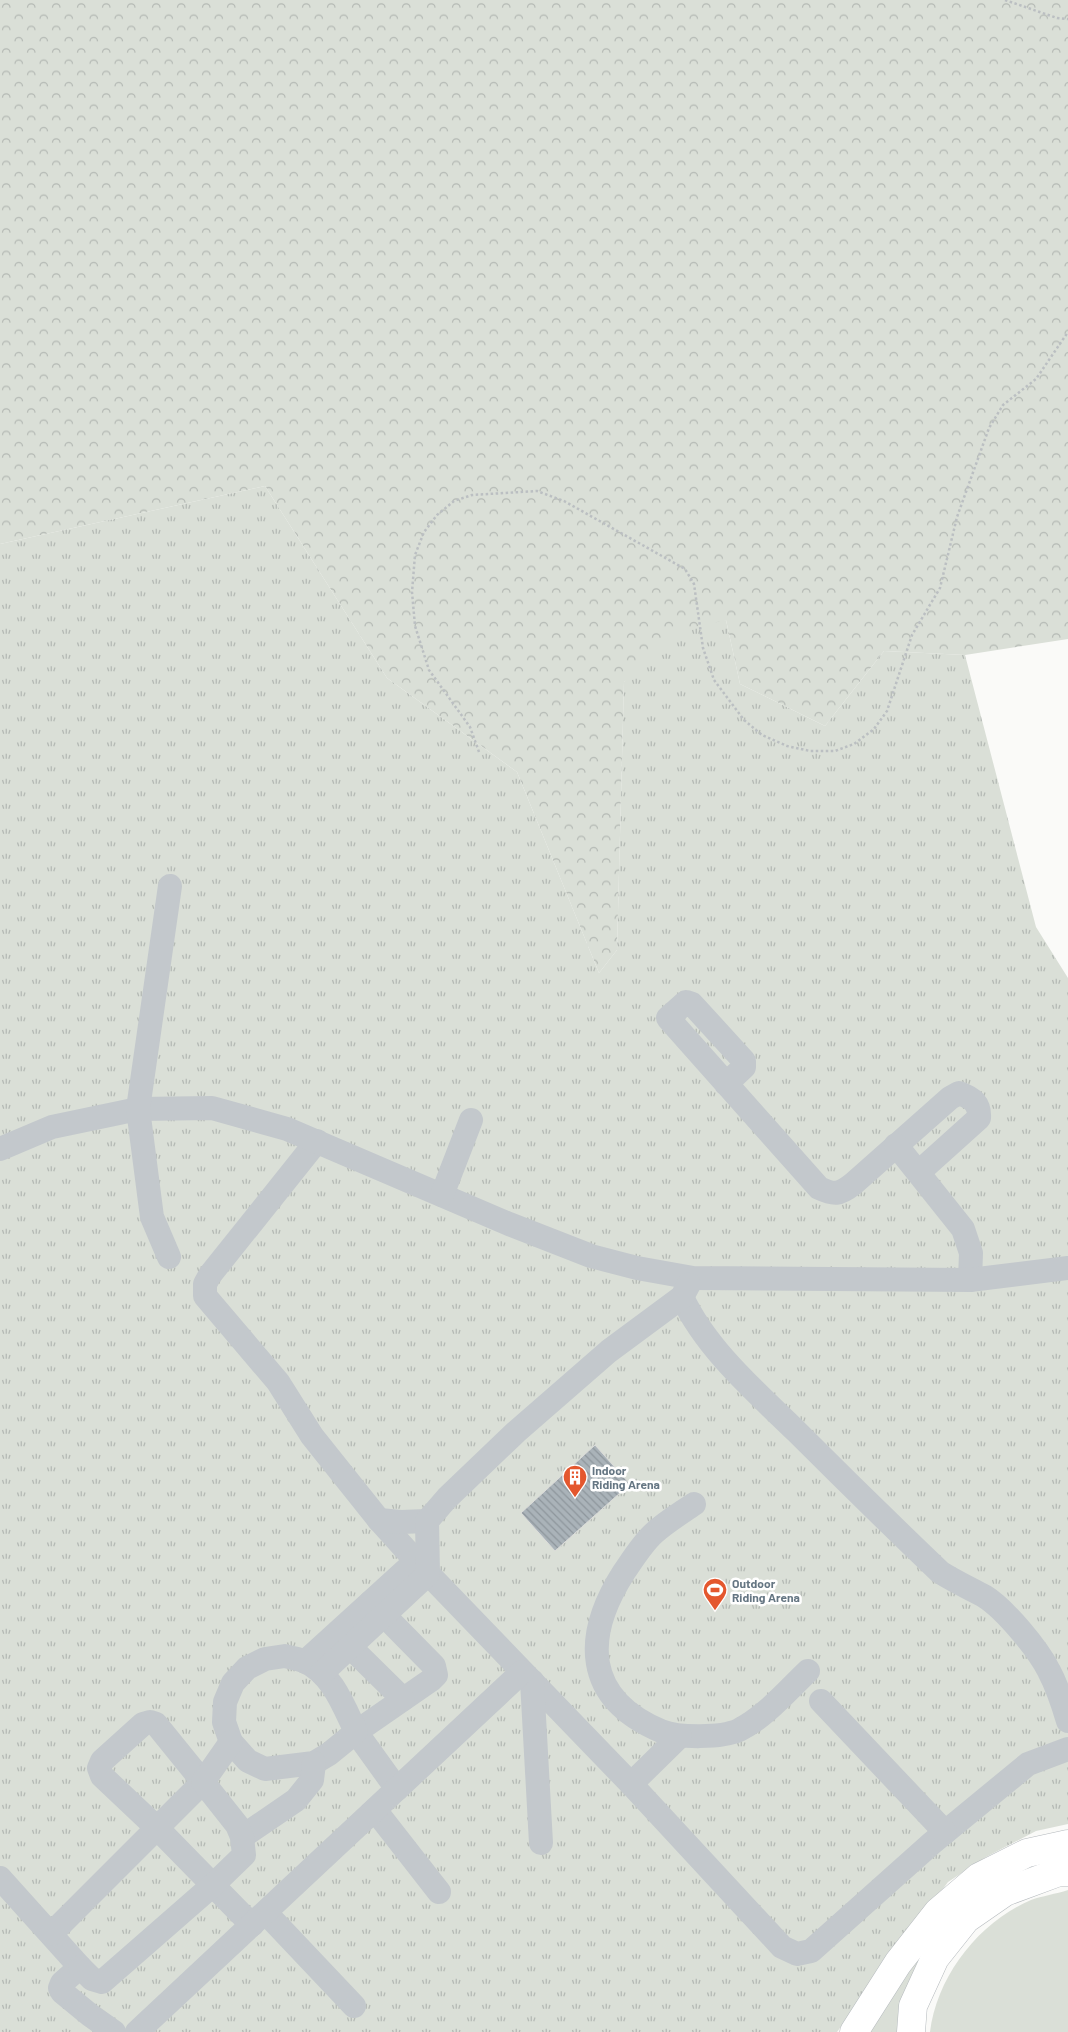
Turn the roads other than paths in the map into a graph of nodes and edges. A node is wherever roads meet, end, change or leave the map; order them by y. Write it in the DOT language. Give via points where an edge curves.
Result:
graph roads {
  1 [pos="170,886"];
  2 [pos="668,1018"];
  3 [pos="138,1108"];
  4 [pos="471,1120"];
  5 [pos="317,1141"];
  6 [pos="896,1145"];
  7 [pos="0,1149"];
  8 [pos="919,1172"];
  9 [pos="442,1195"];
  10 [pos="169,1257"];
  11 [pos="1068,1268"];
  12 [pos="970,1280"];
  13 [pos="688,1288"];
  14 [pos="694,1504"];
  15 [pos="379,1520"];
  16 [pos="427,1521"];
  17 [pos="422,1568"];
  18 [pos="377,1609"];
  19 [pos="343,1640"];
  20 [pos="314,1667"];
  21 [pos="808,1671"];
  22 [pos="527,1677"];
  23 [pos="403,1699"];
  24 [pos="821,1701"];
  25 [pos="1068,1721"];
  26 [pos="356,1732"];
  27 [pos="680,1736"];
  28 [pos="231,1742"];
  29 [pos="1068,1750"];
  30 [pos="314,1763"];
  31 [pos="204,1782"];
  32 [pos="631,1784"];
  33 [pos="397,1789"];
  34 [pos="375,1810"];
  35 [pos="157,1828"];
  36 [pos="945,1832"];
  37 [pos="242,1837"];
  38 [pos="541,1843"];
  39 [pos="1068,1844"];
  40 [pos="1068,1872"];
  41 [pos="0,1878"];
  42 [pos="213,1885"];
  43 [pos="439,1892"];
  44 [pos="259,1919"];
  45 [pos="51,1934"];
  46 [pos="80,1967"];
  47 [pos="354,2006"];
  48 [pos="114,2032"];
  49 [pos="137,2032"];
  50 [pos="854,2032"];
  51 [pos="911,2032"];
  1 -- 3 [label="street"];
  2 -- 6 [label="street" via="819,1188 831,1194 844,1191"];
  3 -- 5 [label="street" via="212,1108"];
  3 -- 7 [label="street" via="52,1127"];
  3 -- 10 [label="street" via="152,1217"];
  4 -- 9 [label="street"];
  5 -- 9 [label="street"];
  5 -- 15 [label="street" via="210,1275 205,1284 205,1296 278,1382 312,1436"];
  6 -- 8 [label="street"];
  6 -- 8 [label="street" via="950,1098 959,1094 975,1101 979,1118"];
  8 -- 12 [label="street" via="963,1229 970,1253"];
  9 -- 13 [label="street" via="591,1256 637,1268"];
  11 -- 12 [label="street"];
  12 -- 13 [label="street"];
  13 -- 16 [label="street" via="516,1432"];
  13 -- 25 [label="street" via="690,1314 706,1337 757,1393 940,1572 985,1597 1008,1618 1049,1670"];
  14 -- 27 [label="street" via="653,1534 634,1558 609,1600 597,1637 596,1658 611,1694 643,1723"];
  15 -- 16 [label="street"];
  15 -- 17 [label="street"];
  16 -- 17 [label="street"];
  17 -- 18 [label="street"];
  17 -- 22 [label="street"];
  18 -- 19 [label="street"];
  18 -- 23 [label="street" via="434,1666 436,1674 431,1680"];
  19 -- 20 [label="street"];
  19 -- 23 [label="street"];
  20 -- 26 [label="street" via="334,1690"];
  20 -- 28 [label="street" via="285,1656 265,1658 247,1668 233,1683 225,1702 224,1722"];
  21 -- 27 [label="street" via="754,1720 737,1731"];
  22 -- 32 [label="street"];
  22 -- 33 [label="street"];
  22 -- 38 [label="street"];
  23 -- 26 [label="street"];
  24 -- 36 [label="street"];
  26 -- 30 [label="street"];
  26 -- 33 [label="street"];
  27 -- 32 [label="street"];
  28 -- 30 [label="street" via="248,1761 265,1769"];
  28 -- 31 [label="street"];
  29 -- 36 [label="street" via="1028,1764"];
  30 -- 37 [label="street" via="312,1780 296,1800"];
  31 -- 35 [label="street"];
  31 -- 35 [label="street" via="156,1724 150,1722 143,1724 102,1761 99,1768 102,1776"];
  31 -- 37 [label="street"];
  32 -- 36 [label="street" via="782,1947 797,1954 811,1951"];
  33 -- 34 [label="street"];
  34 -- 43 [label="street"];
  34 -- 44 [label="street"];
  35 -- 42 [label="street"];
  35 -- 45 [label="street"];
  37 -- 42 [label="street" via="244,1855"];
  39 -- 50 [label="highway" via="1027,1853 979,1877 938,1912 898,1963"];
  40 -- 51 [label="highway" via="1059,1872 1005,1892 966,1919 935,1958 913,2006"];
  41 -- 45 [label="street"];
  42 -- 44 [label="street"];
  42 -- 46 [label="street" via="102,1982 92,1979"];
  44 -- 47 [label="street"];
  44 -- 49 [label="street"];
  45 -- 46 [label="street"];
  46 -- 48 [label="street" via="60,1988"];
}
